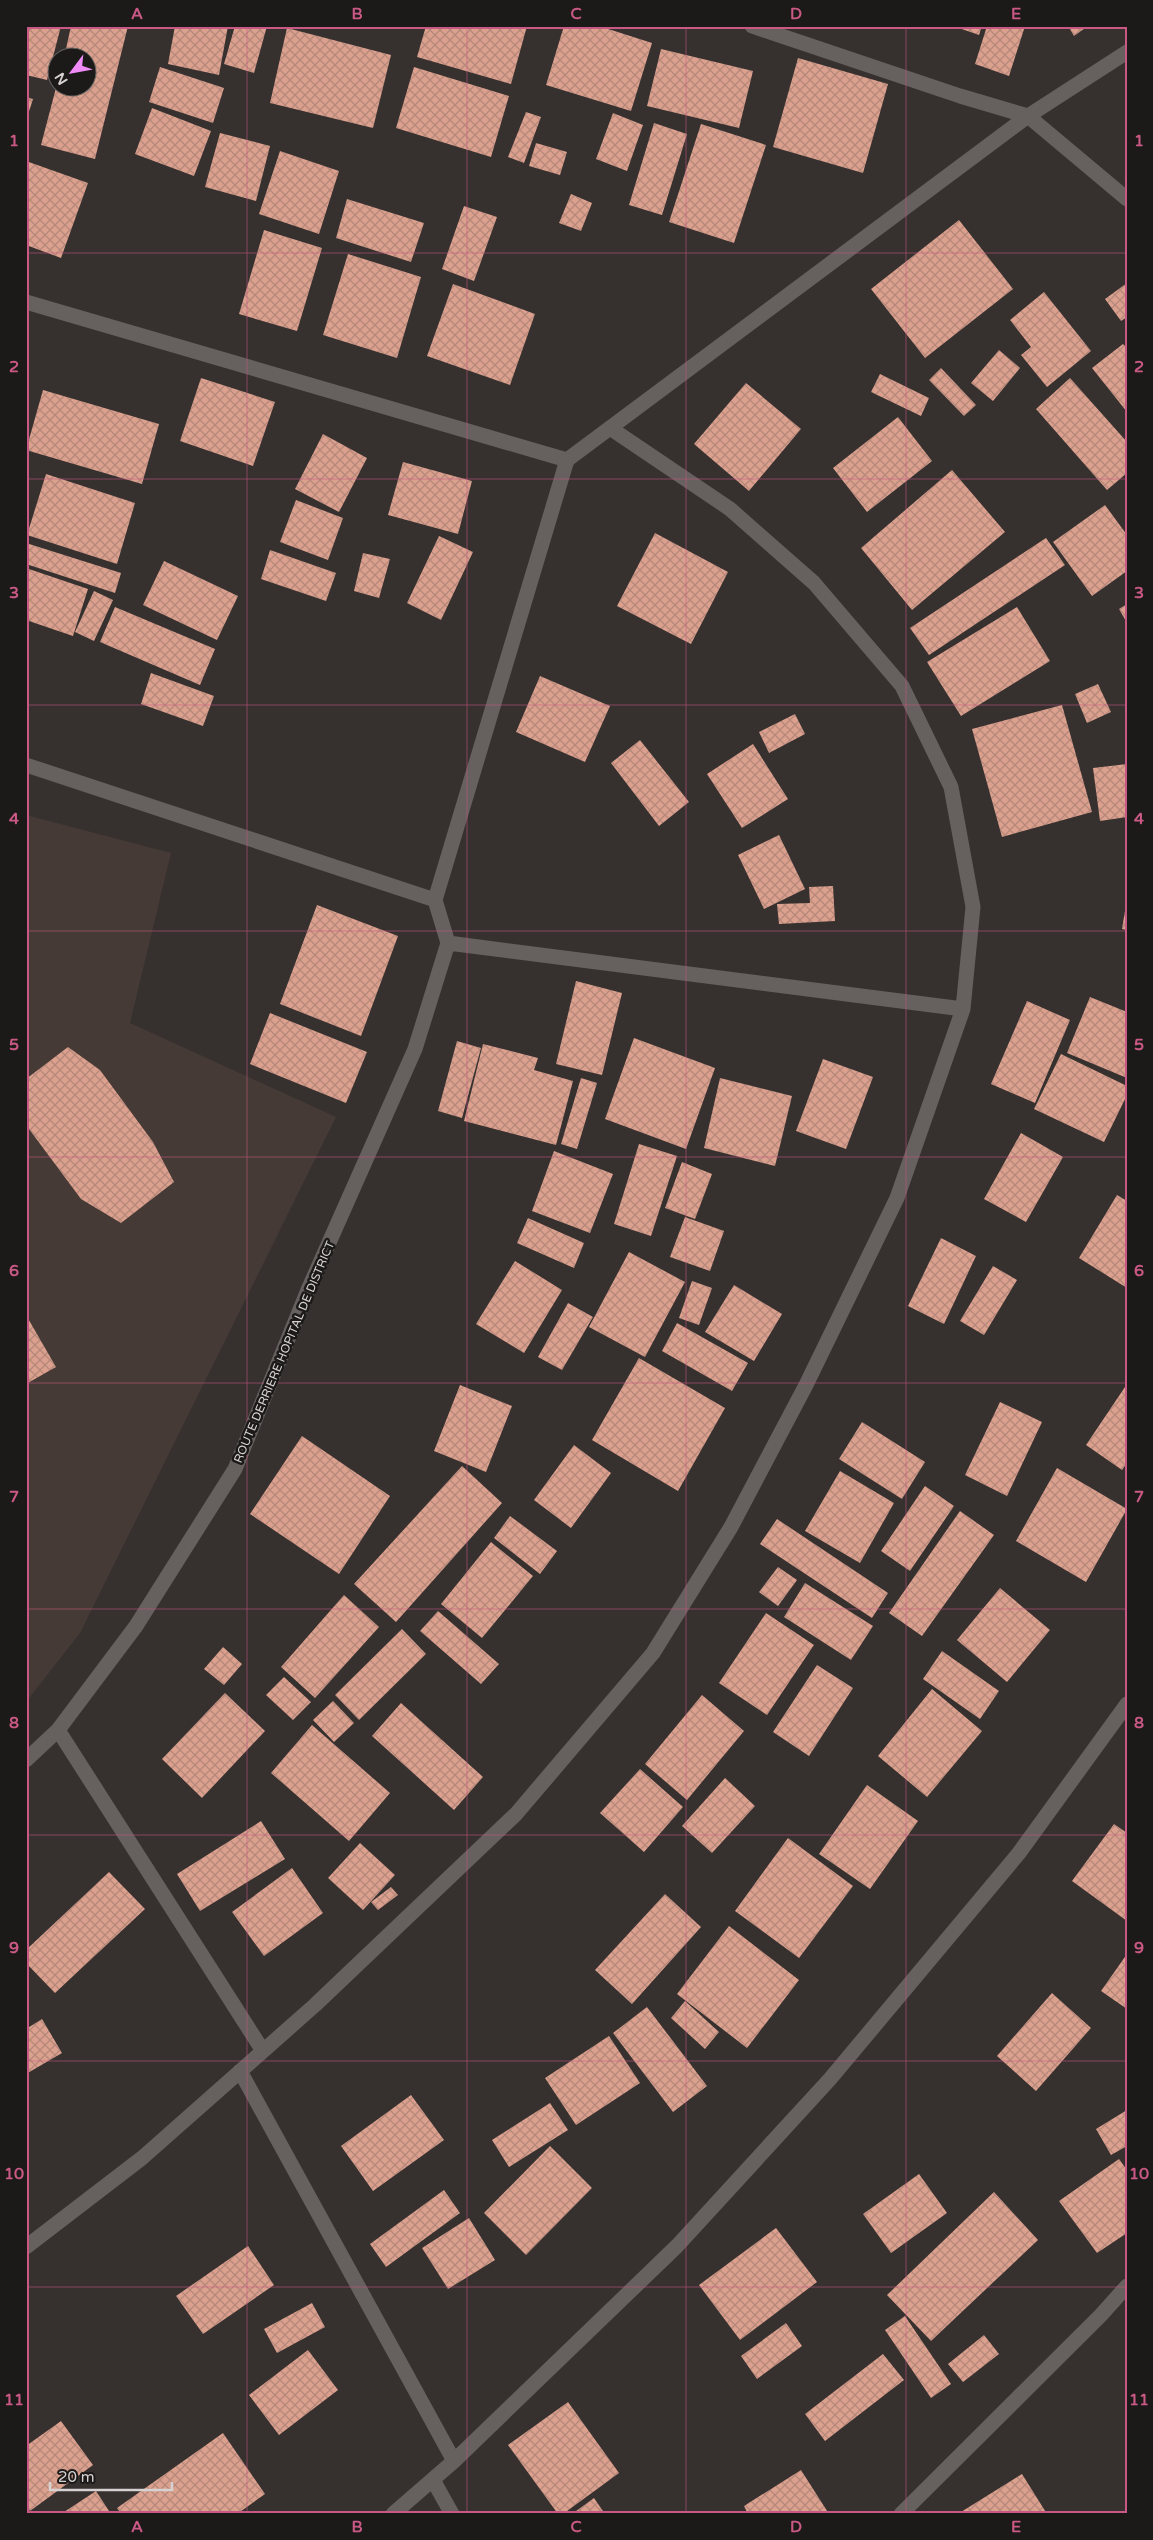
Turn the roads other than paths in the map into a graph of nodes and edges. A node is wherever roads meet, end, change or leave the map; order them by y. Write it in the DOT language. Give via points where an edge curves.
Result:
graph roads {
  1 [pos="752,26"];
  2 [pos="1127,52"];
  3 [pos="1028,116"];
  4 [pos="1127,199"];
  5 [pos="26,302"];
  6 [pos="610,428"];
  7 [pos="567,460"];
  8 [pos="26,765"];
  9 [pos="436,900"];
  10 [pos="448,943"];
  11 [pos="963,1009"];
  12 [pos="1127,1704"];
  13 [pos="58,1730"];
  14 [pos="26,1760"];
  15 [pos="263,2051"];
  16 [pos="240,2071"];
  17 [pos="26,2248"];
  18 [pos="1127,2286"];
  19 [pos="454,2461"];
  20 [pos="433,2480"];
  21 [pos="393,2514"];
  22 [pos="452,2514"];
  23 [pos="901,2514"];
  1 -- 3 [label="street"];
  2 -- 3 [label="street"];
  3 -- 4 [label="street"];
  3 -- 6 [label="street"];
  5 -- 7 [label="street"];
  6 -- 7 [label="street"];
  6 -- 11 [label="street" via="730,509 814,583 902,686 951,787 974,907"];
  7 -- 9 [label="street"];
  8 -- 9 [label="street"];
  9 -- 10 [label="street"];
  10 -- 11 [label="street"];
  10 -- 13 [label="street, ROUTE DERRIERE HOPITAL DE DISTRICT" via="415,1049 308,1290 235,1469 136,1626"];
  11 -- 15 [label="street" via="897,1198 732,1527 653,1653 516,1814"];
  12 -- 19 [label="street" via="1019,1853 830,2079 677,2246"];
  13 -- 14 [label="street, ROUTE DERRIERE HOPITAL DE DISTRICT"];
  13 -- 15 [label="street"];
  15 -- 16 [label="street"];
  16 -- 17 [label="street" via="142,2158"];
  16 -- 19 [label="street"];
  18 -- 23 [label="street"];
  19 -- 20 [label="street"];
  20 -- 21 [label="street"];
  20 -- 22 [label="street"];
}
